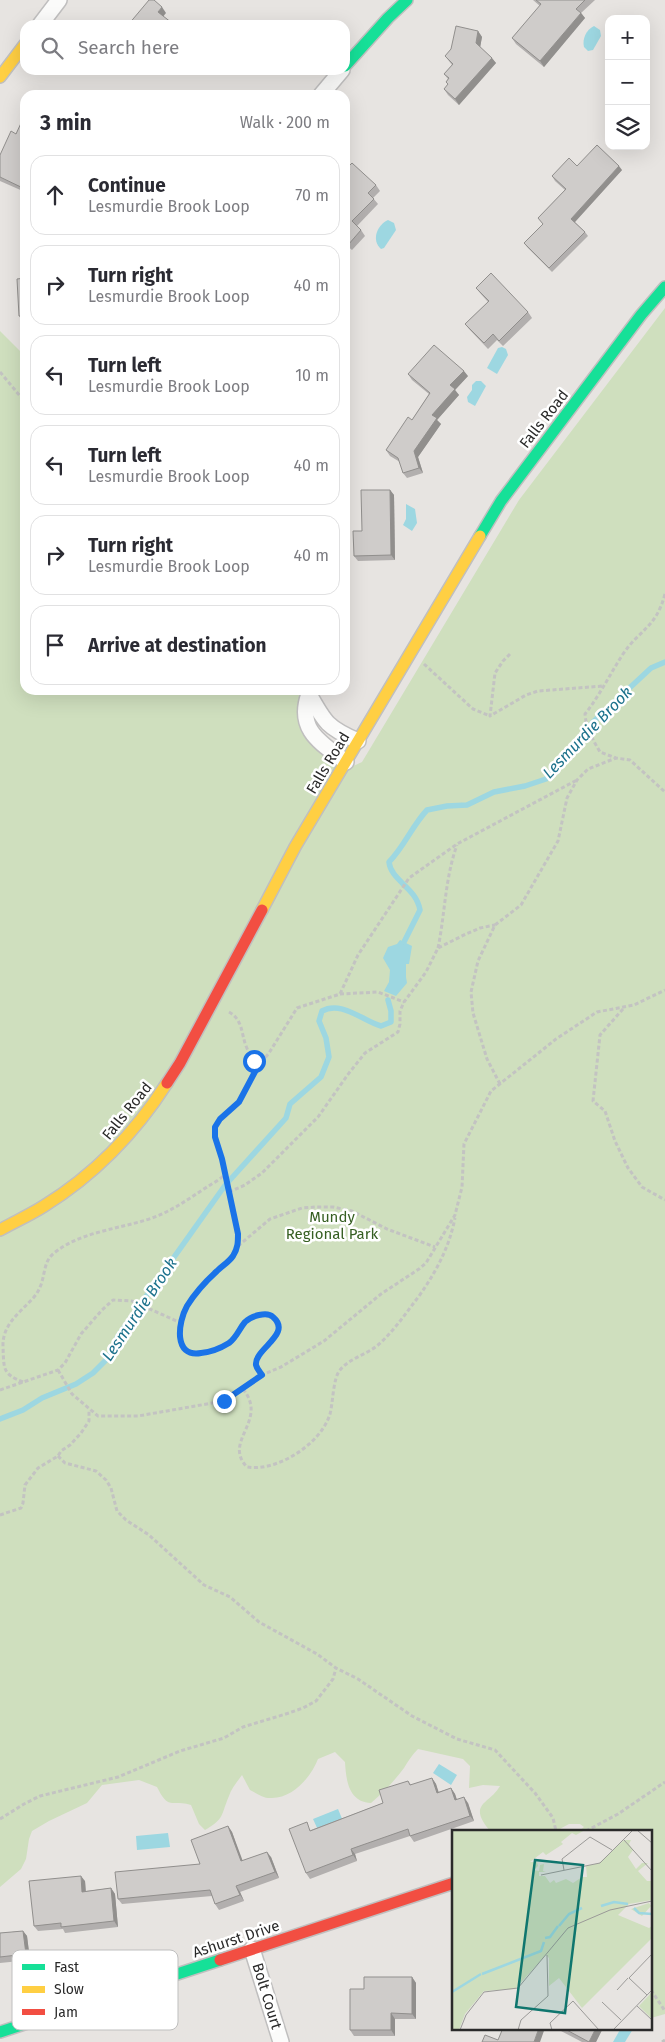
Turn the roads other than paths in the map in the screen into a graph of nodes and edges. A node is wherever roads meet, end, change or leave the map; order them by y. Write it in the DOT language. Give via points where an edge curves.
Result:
graph roads {
  1 [pos="59,0"];
  2 [pos="407,0"];
  3 [pos="44,20"];
  4 [pos="20,51"];
  5 [pos="350,60"];
  6 [pos="338,75"];
  7 [pos="0,77"];
  8 [pos="325,90"];
  9 [pos="665,286"];
  10 [pos="308,695"];
  11 [pos="311,695"];
  12 [pos="358,741"];
  13 [pos="346,762"];
  14 [pos="0,1230"];
  15 [pos="452,1884"];
  16 [pos="252,1949"];
  17 [pos="178,1973"];
  18 [pos="12,2028"];
  19 [pos="0,2032"];
  20 [pos="281,2042"];
  1 -- 3 [label="street"];
  2 -- 5 [label="street"];
  4 -- 7 [label="street"];
  6 -- 8 [label="street"];
  9 -- 12 [label="street, Falls Road" via="512,486"];
  10 -- 13 [label="street" via="305,712 309,730"];
  11 -- 12 [label="street" via="327,724"];
  12 -- 13 [label="street, Falls Road"];
  13 -- 14 [label="street, Falls Road" via="283,868 165,1089 125,1140 93,1171 64,1194"];
  15 -- 16 [label="street, Ashurst Drive"];
  16 -- 17 [label="street, Ashurst Drive"];
  16 -- 20 [label="street, Bolt Court"];
  18 -- 19 [label="street, Ashurst Drive"];
}
